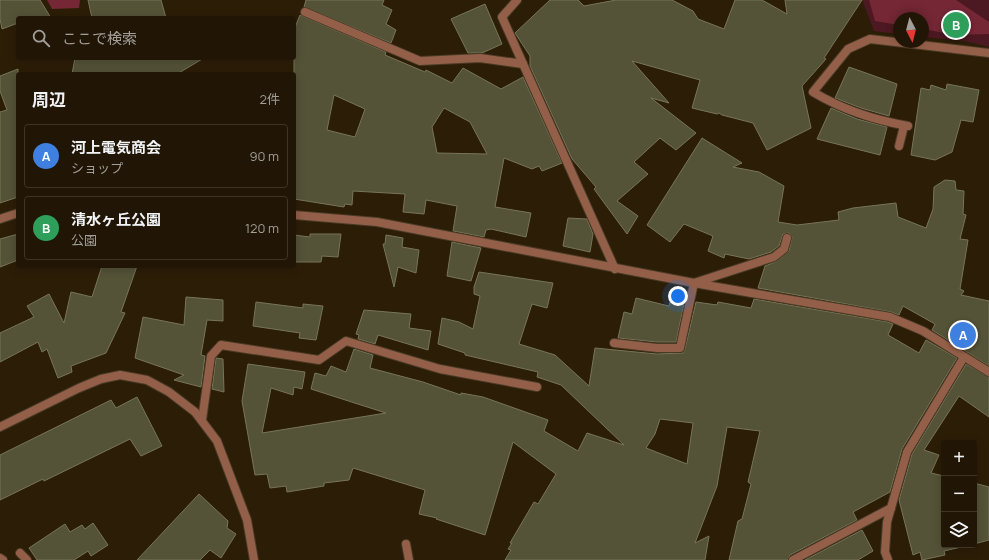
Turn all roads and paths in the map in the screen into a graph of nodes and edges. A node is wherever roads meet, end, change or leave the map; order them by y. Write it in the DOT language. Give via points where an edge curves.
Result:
graph roads {
  1 [pos="516,0"];
  2 [pos="305,12"];
  3 [pos="989,53"];
  4 [pos="523,64"];
  5 [pos="899,146"];
  6 [pos="16,214"];
  7 [pos="296,215"];
  8 [pos="0,219"];
  9 [pos="788,238"];
  10 [pos="615,268"];
  11 [pos="694,284"];
  12 [pos="614,344"];
  13 [pos="964,357"];
  14 [pos="989,372"];
  15 [pos="537,387"];
  16 [pos="202,420"];
  17 [pos="0,427"];
  18 [pos="891,508"];
  19 [pos="406,544"];
  20 [pos="20,553"];
  21 [pos="0,558"];
  22 [pos="3,560"];
  23 [pos="27,560"];
  24 [pos="254,560"];
  25 [pos="409,560"];
  26 [pos="793,560"];
  27 [pos="888,560"];
  1 -- 4 [label="street" via="502,17"];
  2 -- 4 [label="street" via="420,61 480,58"];
  3 -- 5 [label="street" via="870,40 848,49 813,92 835,105 863,116 906,126"];
  4 -- 10 [label="street"];
  6 -- 8 [label="street"];
  7 -- 10 [label="street" via="376,222"];
  9 -- 11 [label="street" via="784,249 774,257"];
  10 -- 11 [label="street"];
  11 -- 12 [label="street" via="680,348"];
  11 -- 13 [label="street" via="890,317 923,331"];
  13 -- 14 [label="street"];
  13 -- 18 [label="street" via="907,452"];
  15 -- 16 [label="street" via="440,369 346,341 319,360 221,345 211,356"];
  16 -- 17 [label="street" via="169,392 147,380 120,375 79,388"];
  16 -- 24 [label="street" via="218,441 247,520"];
  18 -- 26 [label="street"];
  18 -- 27 [label="street" via="887,522 885,552"];
  19 -- 25 [label="street"];
  20 -- 23 [label="street"];
  21 -- 22 [label="street"];
}
